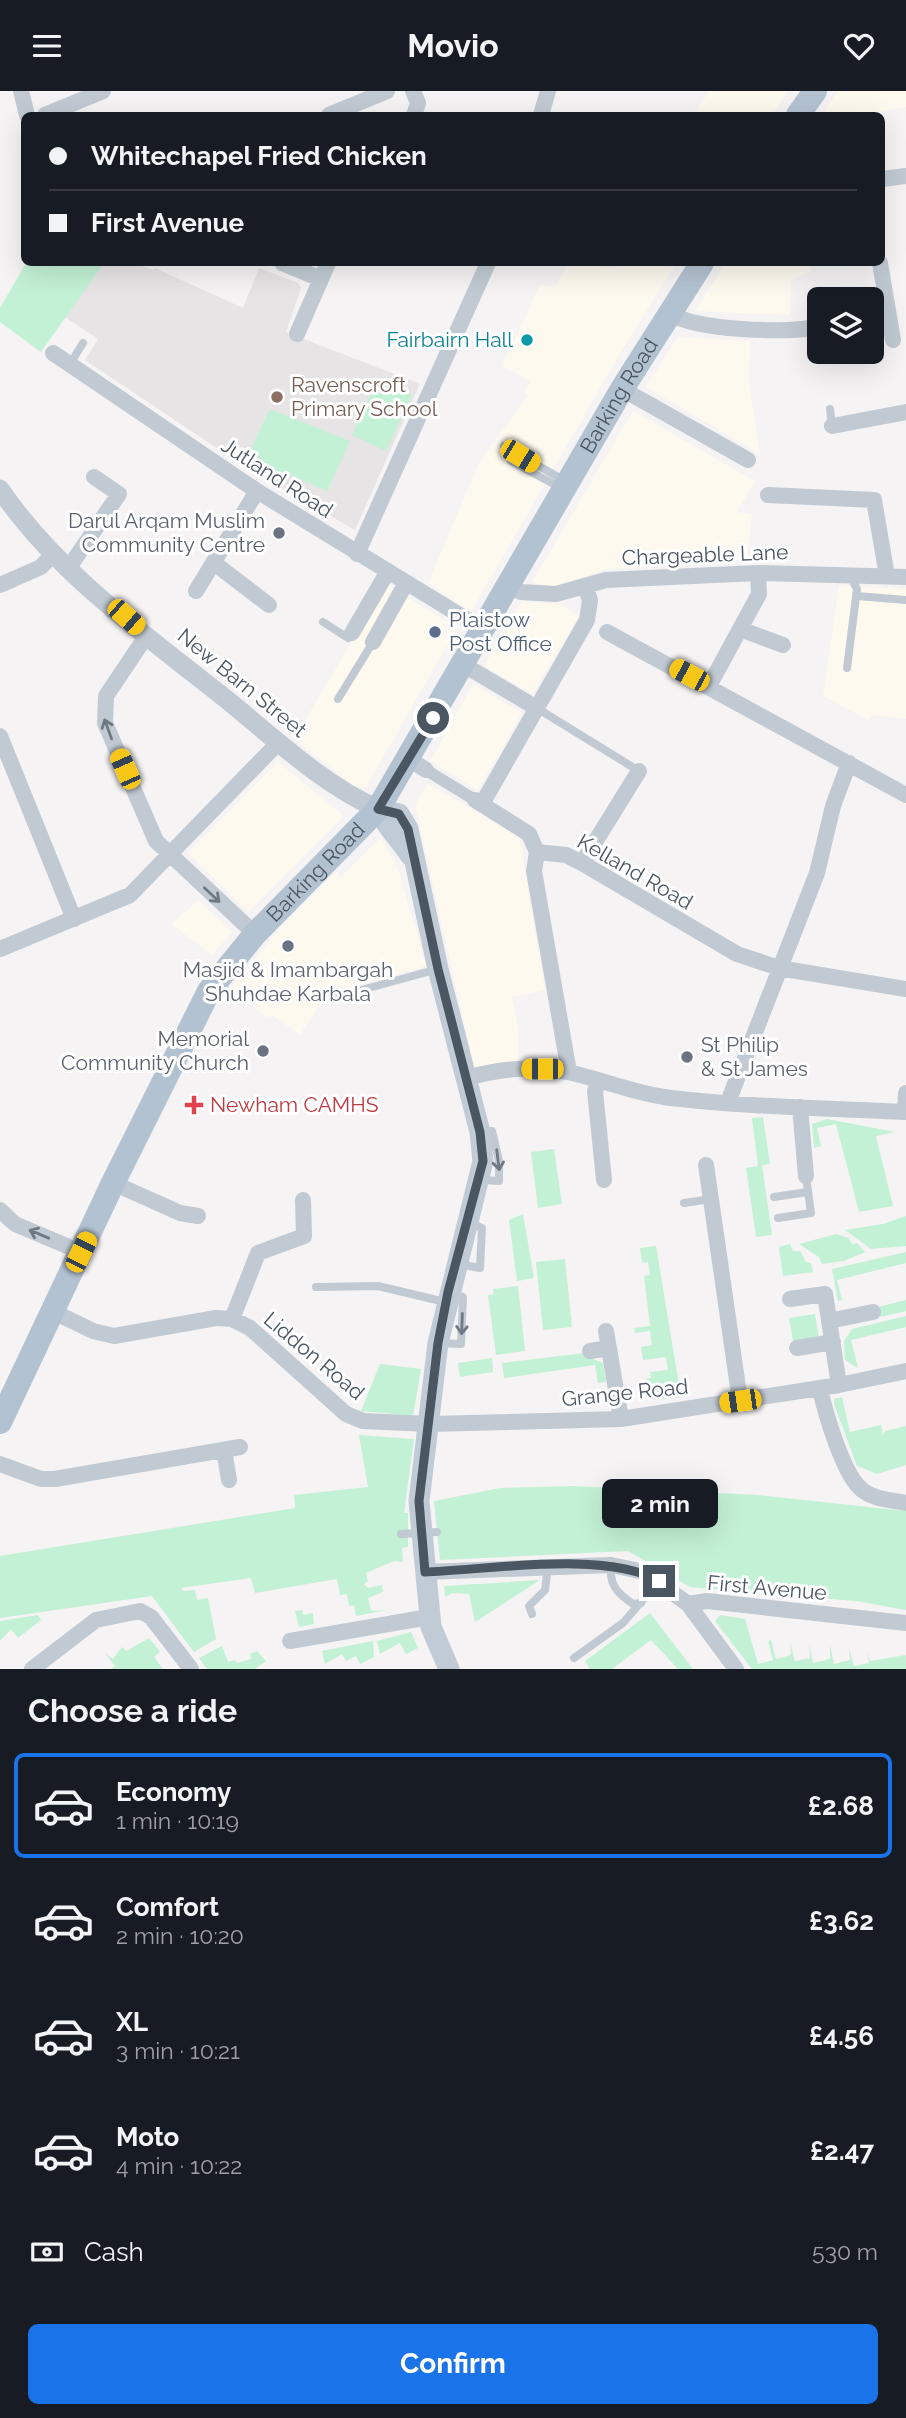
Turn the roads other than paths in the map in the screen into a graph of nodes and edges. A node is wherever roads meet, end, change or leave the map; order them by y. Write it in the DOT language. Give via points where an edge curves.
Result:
graph roads {
  1 [pos="21,91"];
  2 [pos="103,91"];
  3 [pos="387,91"];
  4 [pos="413,91"];
  5 [pos="548,91"];
  6 [pos="815,91"];
  7 [pos="26,112"];
  8 [pos="52,112"];
  9 [pos="337,112"];
  10 [pos="415,112"];
  11 [pos="542,112"];
  12 [pos="801,112"];
  13 [pos="906,176"];
  14 [pos="885,179"];
  15 [pos="289,266"];
  16 [pos="327,266"];
  17 [pos="487,266"];
  18 [pos="700,266"];
  19 [pos="881,266"];
  20 [pos="321,279"];
  21 [pos="669,313"];
  22 [pos="889,316"];
  23 [pos="884,317"];
  24 [pos="807,329"];
  25 [pos="297,334"];
  26 [pos="893,340"];
  27 [pos="83,344"];
  28 [pos="53,353"];
  29 [pos="70,364"];
  30 [pos="622,389"];
  31 [pos="906,412"];
  32 [pos="831,418"];
  33 [pos="504,446"];
  34 [pos="738,451"];
  35 [pos="511,461"];
  36 [pos="94,477"];
  37 [pos="565,486"];
  38 [pos="0,489"];
  39 [pos="257,491"];
  40 [pos="768,495"];
  41 [pos="357,554"];
  42 [pos="52,555"];
  43 [pos="214,563"];
  44 [pos="68,569"];
  45 [pos="388,571"];
  46 [pos="758,573"];
  47 [pos="849,575"];
  48 [pos="887,576"];
  49 [pos="906,577"];
  50 [pos="406,583"];
  51 [pos="0,585"];
  52 [pos="509,586"];
  53 [pos="585,586"];
  54 [pos="195,591"];
  55 [pos="857,596"];
  56 [pos="906,600"];
  57 [pos="269,605"];
  58 [pos="323,622"];
  59 [pos="740,629"];
  60 [pos="484,630"];
  61 [pos="607,632"];
  62 [pos="352,633"];
  63 [pos="147,635"];
  64 [pos="380,635"];
  65 [pos="783,645"];
  66 [pos="464,665"];
  67 [pos="848,668"];
  68 [pos="709,686"];
  69 [pos="338,699"];
  70 [pos="535,707"];
  71 [pos="0,736"];
  72 [pos="279,742"];
  73 [pos="849,763"];
  74 [pos="418,765"];
  75 [pos="639,771"];
  76 [pos="906,795"];
  77 [pos="478,802"];
  78 [pos="378,809"];
  79 [pos="537,852"];
  80 [pos="170,856"];
  81 [pos="582,863"];
  82 [pos="74,919"];
  83 [pos="255,934"];
  84 [pos="0,949"];
  85 [pos="779,968"];
  86 [pos="438,969"];
  87 [pos="906,989"];
  88 [pos="336,997"];
  89 [pos="569,1072"];
  90 [pos="466,1078"];
  91 [pos="598,1083"];
  92 [pos="906,1093"];
  93 [pos="728,1103"];
  94 [pos="800,1107"];
  95 [pos="905,1112"];
  96 [pos="706,1165"];
  97 [pos="604,1180"];
  98 [pos="113,1183"];
  99 [pos="807,1184"];
  100 [pos="774,1197"];
  101 [pos="710,1199"];
  102 [pos="303,1200"];
  103 [pos="684,1203"];
  104 [pos="0,1210"];
  105 [pos="778,1218"];
  106 [pos="193,1219"];
  107 [pos="81,1252"];
  108 [pos="316,1287"];
  109 [pos="447,1297"];
  110 [pos="790,1299"];
  111 [pos="873,1311"];
  112 [pos="54,1312"];
  113 [pos="232,1319"];
  114 [pos="829,1321"];
  115 [pos="606,1331"];
  116 [pos="833,1342"];
  117 [pos="608,1347"];
  118 [pos="797,1348"];
  119 [pos="590,1351"];
  120 [pos="906,1371"];
  121 [pos="839,1385"];
  122 [pos="820,1389"];
  123 [pos="740,1401"];
  124 [pos="621,1419"];
  125 [pos="0,1422"];
  126 [pos="429,1424"];
  127 [pos="0,1464"];
  128 [pos="229,1480"];
  129 [pos="906,1503"];
  130 [pos="611,1565"];
  131 [pos="548,1566"];
  132 [pos="425,1572"];
  133 [pos="659,1581"];
  134 [pos="641,1604"];
  135 [pos="688,1604"];
  136 [pos="532,1613"];
  137 [pos="429,1617"];
  138 [pos="906,1623"];
  139 [pos="290,1641"];
  140 [pos="574,1658"];
  141 [pos="32,1669"];
  142 [pos="191,1669"];
  143 [pos="449,1669"];
  144 [pos="736,1669"];
  1 -- 7 [label="street"];
  2 -- 8 [label="street"];
  3 -- 9 [label="street"];
  4 -- 10 [label="street" via="418,103"];
  5 -- 11 [label="street"];
  6 -- 12 [label="main road"];
  13 -- 14 [label="street"];
  15 -- 20 [label="street"];
  16 -- 20 [label="street"];
  17 -- 41 [label="street"];
  18 -- 21 [label="main road, Barking Road"];
  19 -- 22 [label="street"];
  20 -- 25 [label="street"];
  21 -- 24 [label="street" via="689,323"];
  21 -- 30 [label="main road, Barking Road"];
  22 -- 23 [label="street"];
  22 -- 26 [label="street"];
  27 -- 29 [label="lane"];
  28 -- 29 [label="street, Jutland Road"];
  29 -- 39 [label="street, Jutland Road"];
  30 -- 34 [label="street"];
  30 -- 37 [label="main road, Barking Road"];
  31 -- 32 [label="street"];
  33 -- 37 [label="lane"];
  35 -- 37 [label="lane"];
  36 -- 44 [label="street" via="119,494"];
  37 -- 52 [label="main road, Barking Road"];
  38 -- 42 [label="street, New Barn Street"];
  39 -- 41 [label="street, Jutland Road"];
  39 -- 43 [label="street"];
  40 -- 48 [label="street" via="874,500"];
  41 -- 45 [label="street, Jutland Road"];
  42 -- 44 [label="street, New Barn Street"];
  42 -- 51 [label="street" via="41,567"];
  43 -- 54 [label="street"];
  43 -- 57 [label="street"];
  44 -- 63 [label="street, New Barn Street"];
  45 -- 50 [label="street, Jutland Road"];
  45 -- 62 [label="street"];
  46 -- 47 [label="street, Chargeable Lane"];
  46 -- 53 [label="street, Chargeable Lane" via="606,580"];
  46 -- 59 [label="street" via="759,594"];
  47 -- 48 [label="street, Chargeable Lane"];
  47 -- 55 [label="lane"];
  48 -- 49 [label="street, Chargeable Lane"];
  50 -- 60 [label="street, Jutland Road"];
  50 -- 64 [label="street"];
  52 -- 53 [label="street, Chargeable Lane" via="521,592 556,594"];
  52 -- 60 [label="main road, Barking Road"];
  53 -- 70 [label="street" via="590,600 587,620"];
  55 -- 56 [label="lane"];
  55 -- 67 [label="lane"];
  58 -- 62 [label="lane" via="348,638"];
  59 -- 65 [label="street"];
  59 -- 68 [label="street"];
  60 -- 66 [label="main road, Barking Road"];
  61 -- 68 [label="street"];
  63 -- 72 [label="street, New Barn Street"];
  80 -- 63 [label="street, one-way" via="156,841 105,723 106,696"];
  64 -- 69 [label="lane"];
  66 -- 70 [label="street"];
  66 -- 74 [label="main road, Barking Road"];
  68 -- 73 [label="street"];
  70 -- 75 [label="lane"];
  70 -- 77 [label="street"];
  71 -- 82 [label="street"];
  72 -- 78 [label="street, New Barn Street" via="358,800"];
  72 -- 80 [label="street"];
  73 -- 76 [label="street"];
  73 -- 85 [label="street" via="820,863"];
  74 -- 77 [label="street"];
  74 -- 78 [label="main road, Barking Road"];
  75 -- 81 [label="street"];
  77 -- 79 [label="street" via="529,834"];
  78 -- 83 [label="main road, Barking Road"];
  78 -- 86 [label="main road" via="399,814 408,829"];
  79 -- 81 [label="street, Kelland Road" via="566,855"];
  79 -- 89 [label="street" via="534,871"];
  80 -- 82 [label="street" via="130,895"];
  80 -- 83 [label="street, one-way"];
  81 -- 85 [label="street, Kelland Road" via="737,954"];
  82 -- 84 [label="street"];
  83 -- 98 [label="main road, Barking Road" via="209,991"];
  85 -- 87 [label="street, Kelland Road"];
  85 -- 93 [label="street"];
  86 -- 88 [label="lane"];
  86 -- 90 [label="main road"];
  89 -- 90 [label="street" via="514,1069"];
  89 -- 91 [label="street"];
  90 -- 109 [label="main road" via="483,1161"];
  91 -- 93 [label="street" via="668,1098"];
  91 -- 97 [label="street"];
  92 -- 95 [label="street"];
  93 -- 94 [label="street"];
  94 -- 95 [label="street"];
  94 -- 99 [label="street"];
  96 -- 101 [label="street"];
  98 -- 106 [label="street"];
  98 -- 107 [label="main road, Barking Road"];
  99 -- 100 [label="lane"];
  99 -- 105 [label="lane" via="811,1213"];
  101 -- 103 [label="lane"];
  101 -- 123 [label="street"];
  102 -- 113 [label="street" via="304,1235 258,1253"];
  107 -- 104 [label="street, one-way" via="15,1224"];
  107 -- 112 [label="main road, Barking Road"];
  108 -- 109 [label="lane" via="378,1286"];
  109 -- 126 [label="main road"];
  110 -- 114 [label="street" via="824,1294"];
  111 -- 114 [label="street"];
  112 -- 113 [label="street, Liddon Road" via="114,1336"];
  112 -- 125 [label="main road, Barking Road"];
  113 -- 126 [label="street, Liddon Road" via="250,1328 346,1414 363,1421"];
  114 -- 116 [label="street"];
  115 -- 117 [label="street"];
  116 -- 118 [label="street"];
  116 -- 121 [label="street"];
  117 -- 119 [label="street"];
  117 -- 124 [label="street"];
  120 -- 121 [label="street, Grange Road"];
  121 -- 122 [label="street, Grange Road"];
  122 -- 123 [label="street, Grange Road"];
  122 -- 129 [label="street" via="826,1414 860,1488 872,1496"];
  123 -- 124 [label="street, Grange Road"];
  124 -- 126 [label="street, Grange Road"];
  126 -- 132 [label="main road" via="419,1501"];
  127 -- 128 [label="street" via="41,1479 55,1479 232,1449"];
  130 -- 131 [label="street, First Avenue"];
  130 -- 133 [label="street, First Avenue" via="644,1572"];
  130 -- 134 [label="lane" via="613,1587 634,1604"];
  131 -- 132 [label="street, First Avenue"];
  131 -- 136 [label="lane" via="545,1590 529,1606"];
  132 -- 137 [label="main road"];
  133 -- 134 [label="lane"];
  133 -- 135 [label="street, First Avenue"];
  134 -- 140 [label="lane"];
  135 -- 138 [label="street, First Avenue" via="706,1601"];
  135 -- 144 [label="street"];
  137 -- 139 [label="street"];
  137 -- 143 [label="main road"];
  141 -- 142 [label="street" via="103,1617 140,1611"];
}
